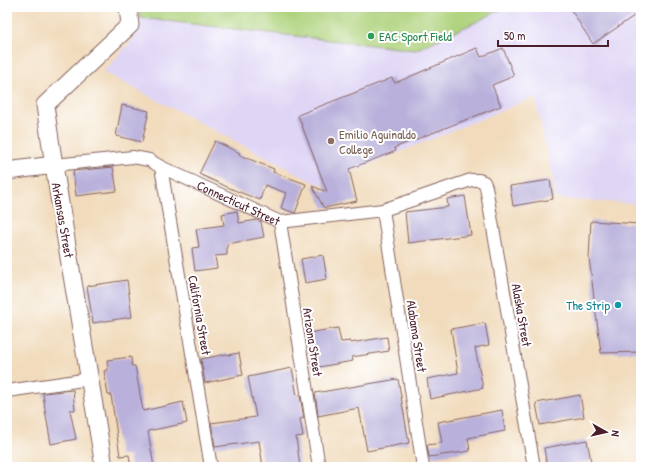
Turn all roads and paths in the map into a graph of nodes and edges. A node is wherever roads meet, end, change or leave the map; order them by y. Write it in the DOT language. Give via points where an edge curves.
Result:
graph roads {
  1 [pos="128,7"];
  2 [pos="54,165"];
  3 [pos="161,167"];
  4 [pos="7,171"];
  5 [pos="470,180"];
  6 [pos="383,210"];
  7 [pos="280,222"];
  8 [pos="90,379"];
  9 [pos="7,391"];
  10 [pos="104,467"];
  11 [pos="211,467"];
  12 [pos="319,467"];
  13 [pos="423,467"];
  14 [pos="534,467"];
  1 -- 2 [label="street, Arkansas Street" via="130,25 45,105"];
  2 -- 3 [label="street, Connecticut Street" via="133,157 149,160"];
  2 -- 4 [label="street, Connecticut Street"];
  2 -- 8 [label="street, Arkansas Street"];
  3 -- 7 [label="street, Connecticut Street"];
  3 -- 11 [label="street, California Street"];
  5 -- 6 [label="street, Connecticut Street"];
  5 -- 14 [label="street, Alaska Street" via="484,182 486,187"];
  6 -- 7 [label="street, Connecticut Street"];
  6 -- 13 [label="street, Alabama Street"];
  7 -- 12 [label="street, Arizona Street"];
  8 -- 9 [label="street"];
  8 -- 10 [label="street, Arkansas Street"];
}
